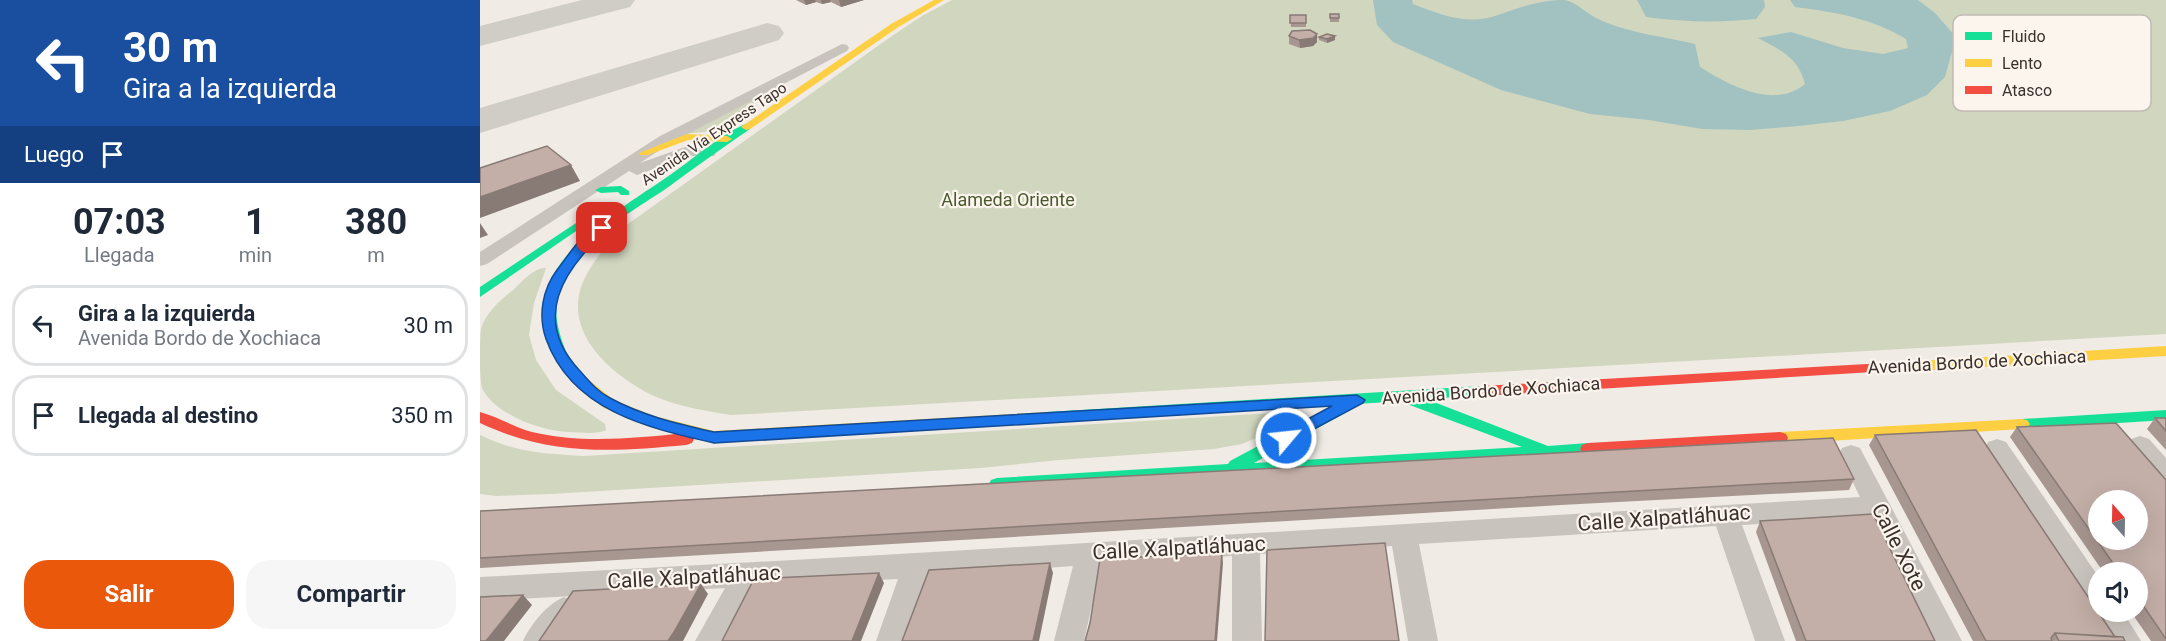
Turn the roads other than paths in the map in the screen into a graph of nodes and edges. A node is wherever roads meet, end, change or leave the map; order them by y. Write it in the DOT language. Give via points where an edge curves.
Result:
graph roads {
  1 [pos="922,0"];
  2 [pos="940,0"];
  3 [pos="842,48"];
  4 [pos="709,145"];
  5 [pos="688,151"];
  6 [pos="644,153"];
  7 [pos="634,188"];
  8 [pos="601,190"];
  9 [pos="602,228"];
  10 [pos="480,260"];
  11 [pos="480,271"];
  12 [pos="480,292"];
  13 [pos="489,304"];
  14 [pos="2166,351"];
  15 [pos="1402,396"];
  16 [pos="1357,400"];
  17 [pos="2166,415"];
  18 [pos="480,417"];
  19 [pos="714,437"];
  20 [pos="2140,445"];
  21 [pos="1997,448"];
  22 [pos="1556,453"];
  23 [pos="1851,454"];
  24 [pos="1229,469"];
  25 [pos="2166,475"];
  26 [pos="978,485"];
  27 [pos="1878,506"];
  28 [pos="1725,514"];
  29 [pos="1404,535"];
  30 [pos="1246,545"];
  31 [pos="1090,553"];
  32 [pos="916,566"];
  33 [pos="748,574"];
  34 [pos="588,582"];
  35 [pos="2088,584"];
  36 [pos="480,589"];
  37 [pos="2114,622"];
  38 [pos="538,641"];
  39 [pos="710,641"];
  40 [pos="891,641"];
  41 [pos="1069,641"];
  42 [pos="1246,641"];
  43 [pos="1423,641"];
  44 [pos="1770,641"];
  45 [pos="1947,641"];
  46 [pos="2127,641"];
  1 -- 3 [label="main road, Avenida Vía Express Tapo"];
  2 -- 4 [label="main road, Avenida Vía Express Tapo" via="897,24 728,140"];
  3 -- 4 [label="main road, Avenida Vía Express Tapo"];
  3 -- 6 [label="street"];
  4 -- 5 [label="street"];
  4 -- 6 [label="main road" via="681,138"];
  4 -- 9 [label="main road, Avenida Vía Express Tapo"];
  5 -- 7 [label="main road, Avenida Vía Express Tapo"];
  5 -- 8 [label="street" via="650,164"];
  6 -- 10 [label="street"];
  7 -- 8 [label="main road"];
  7 -- 12 [label="main road, Avenida Vía Express Tapo"];
  8 -- 11 [label="street"];
  9 -- 13 [label="main road" via="530,269"];
  9 -- 19 [label="main road, Avenida Bordo de Xochiaca" via="568,263 552,290 549,328 558,352 577,379 604,402 661,426"];
  14 -- 15 [label="main road, Avenida Bordo de Xochiaca"];
  15 -- 16 [label="main road, Avenida Bordo de Xochiaca"];
  15 -- 22 [label="main road"];
  16 -- 19 [label="main road, Avenida Bordo de Xochiaca"];
  16 -- 24 [label="main road"];
  17 -- 22 [label="main road"];
  18 -- 19 [label="main road" via="509,432 549,444 609,445"];
  20 -- 25 [label="street"];
  21 -- 35 [label="street"];
  22 -- 24 [label="main road"];
  23 -- 27 [label="street, Calle Xote"];
  24 -- 26 [label="main road"];
  27 -- 28 [label="street, Calle Xalpatláhuac"];
  27 -- 45 [label="street, Calle Xote"];
  28 -- 29 [label="street, Calle Xalpatláhuac"];
  28 -- 44 [label="street"];
  29 -- 30 [label="street, Calle Xalpatláhuac"];
  29 -- 43 [label="street"];
  30 -- 31 [label="street, Calle Xalpatláhuac"];
  30 -- 42 [label="street"];
  31 -- 32 [label="street, Calle Xalpatláhuac"];
  31 -- 41 [label="street"];
  32 -- 33 [label="street, Calle Xalpatláhuac"];
  32 -- 40 [label="street"];
  33 -- 34 [label="street, Calle Xalpatláhuac"];
  33 -- 39 [label="street"];
  34 -- 36 [label="street, Calle Xalpatláhuac"];
  34 -- 38 [label="street"];
  37 -- 46 [label="street"];
}
